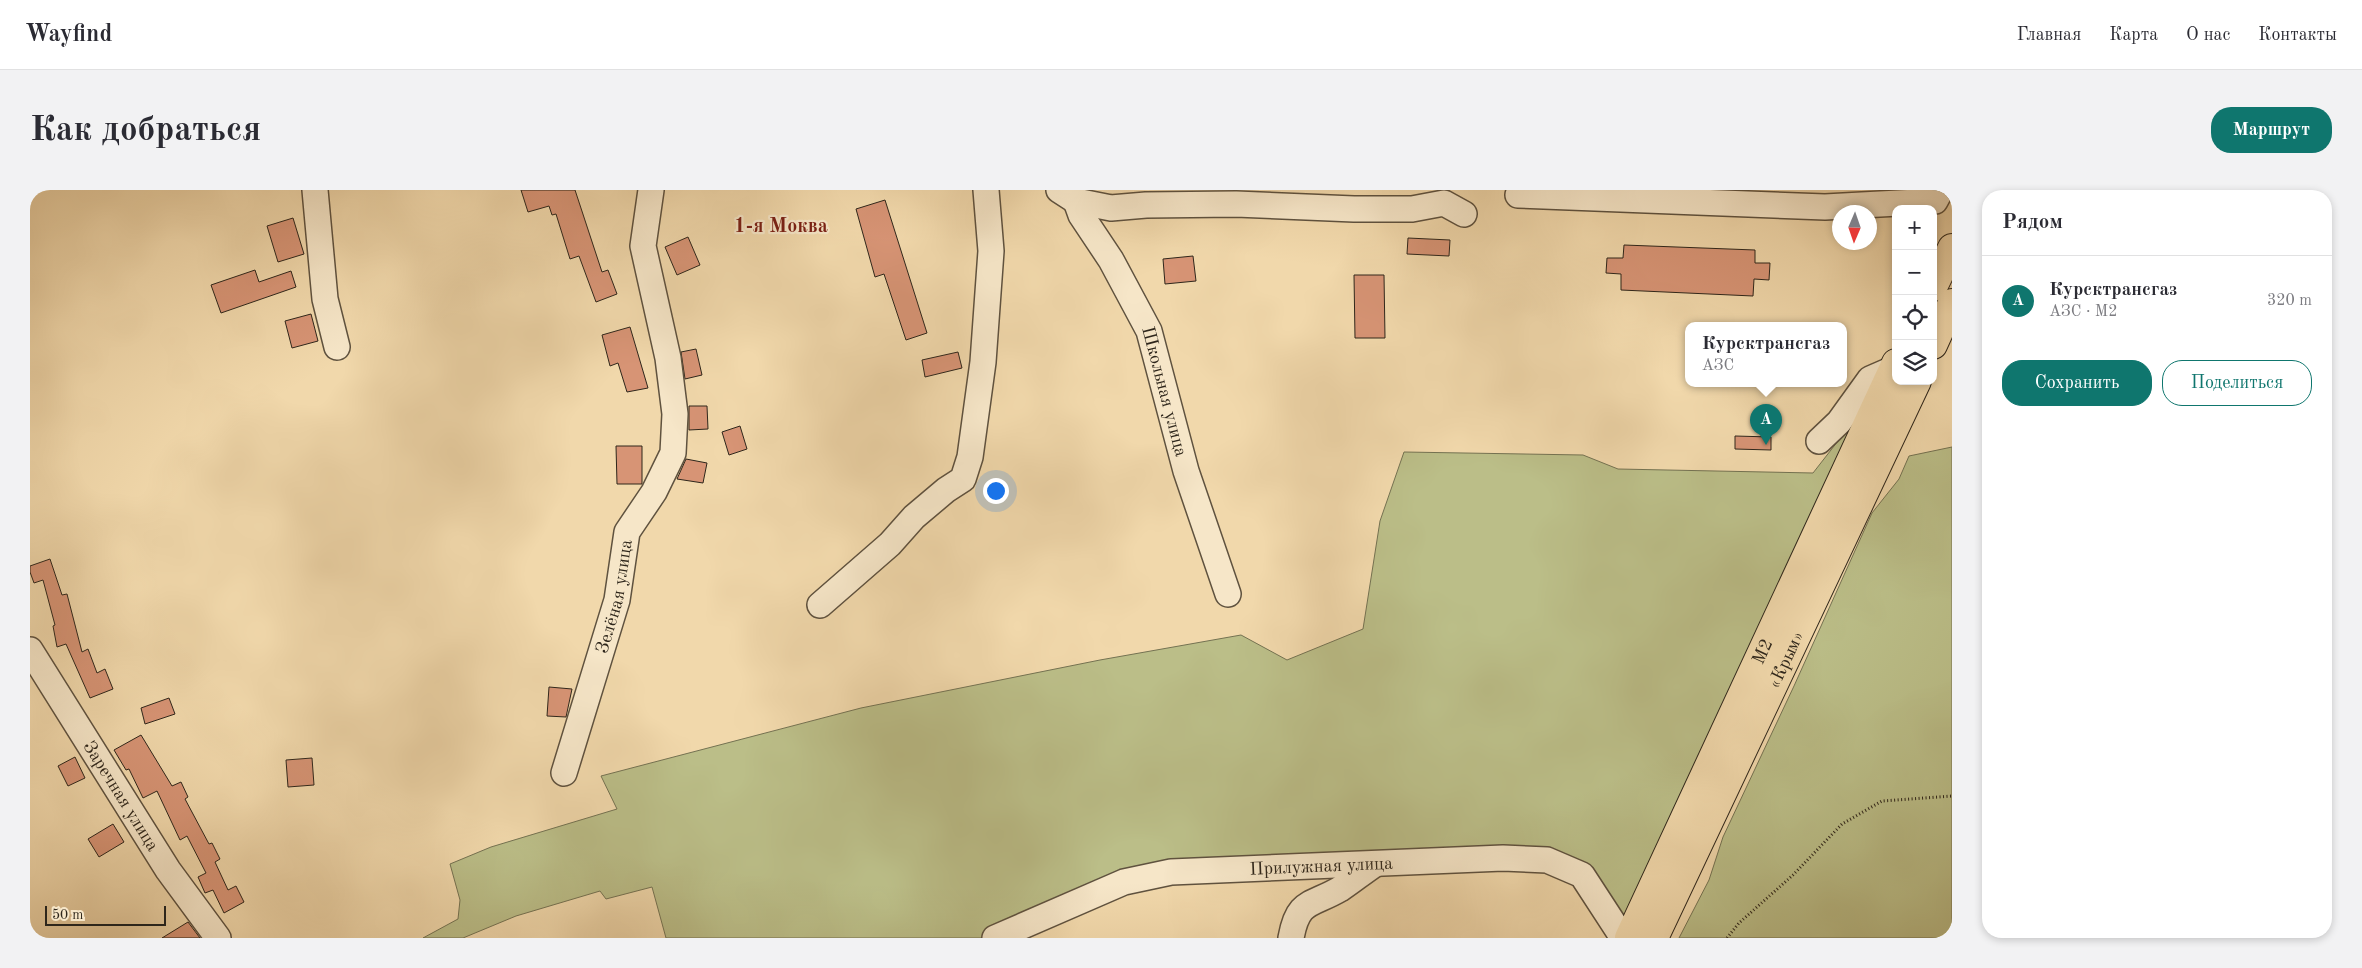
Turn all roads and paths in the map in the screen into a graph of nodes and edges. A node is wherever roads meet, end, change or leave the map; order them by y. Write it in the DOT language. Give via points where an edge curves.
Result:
graph roads {
  1 [pos="315,190"];
  2 [pos="651,190"];
  3 [pos="986,190"];
  4 [pos="1908,190"];
  5 [pos="1068,195"];
  6 [pos="1518,195"];
  7 [pos="1451,202"];
  8 [pos="1944,202"];
  9 [pos="1952,248"];
  10 [pos="1937,279"];
  11 [pos="1952,303"];
  12 [pos="1935,340"];
  13 [pos="337,347"];
  14 [pos="1892,372"];
  15 [pos="1895,385"];
  16 [pos="1896,385"];
  17 [pos="1819,441"];
  18 [pos="1228,594"];
  19 [pos="820,605"];
  20 [pos="30,650"];
  21 [pos="564,773"];
  22 [pos="1952,796"];
  23 [pos="1375,864"];
  24 [pos="218,938"];
  25 [pos="995,938"];
  26 [pos="1291,938"];
  27 [pos="1623,938"];
  28 [pos="1629,938"];
  29 [pos="1654,938"];
  30 [pos="1726,938"];
  1 -- 13 [label="street" via="325,299"];
  2 -- 21 [label="street, Зелёная улица" via="642,246 668,358 675,414 673,453 654,492 627,532 617,600"];
  3 -- 19 [label="street" via="991,251 983,362 970,457 962,480 914,517 890,544"];
  4 -- 8 [label="street"];
  5 -- 7 [label="street" via="1111,208 1236,204 1412,209"];
  5 -- 18 [label="street, Школьная улица" via="1111,260 1149,331 1186,471"];
  6 -- 8 [label="street" via="1825,207"];
  9 -- 10 [label="highway"];
  11 -- 12 [label="highway"];
  14 -- 17 [label="street" via="1882,372 1870,379 1840,422"];
  15 -- 28 [label="highway, М2"];
  16 -- 29 [label="highway, «Крым»"];
  20 -- 24 [label="street, Заречная улица" via="168,870"];
  22 -- 30 [label="path" via="1882,801 1842,824"];
  23 -- 25 [label="street, Прилужная улица" via="1171,872 1124,882"];
  23 -- 26 [label="street" via="1339,889 1306,904 1294,920"];
  23 -- 27 [label="street, Прилужная улица" via="1503,858 1547,860 1582,874"];
}
